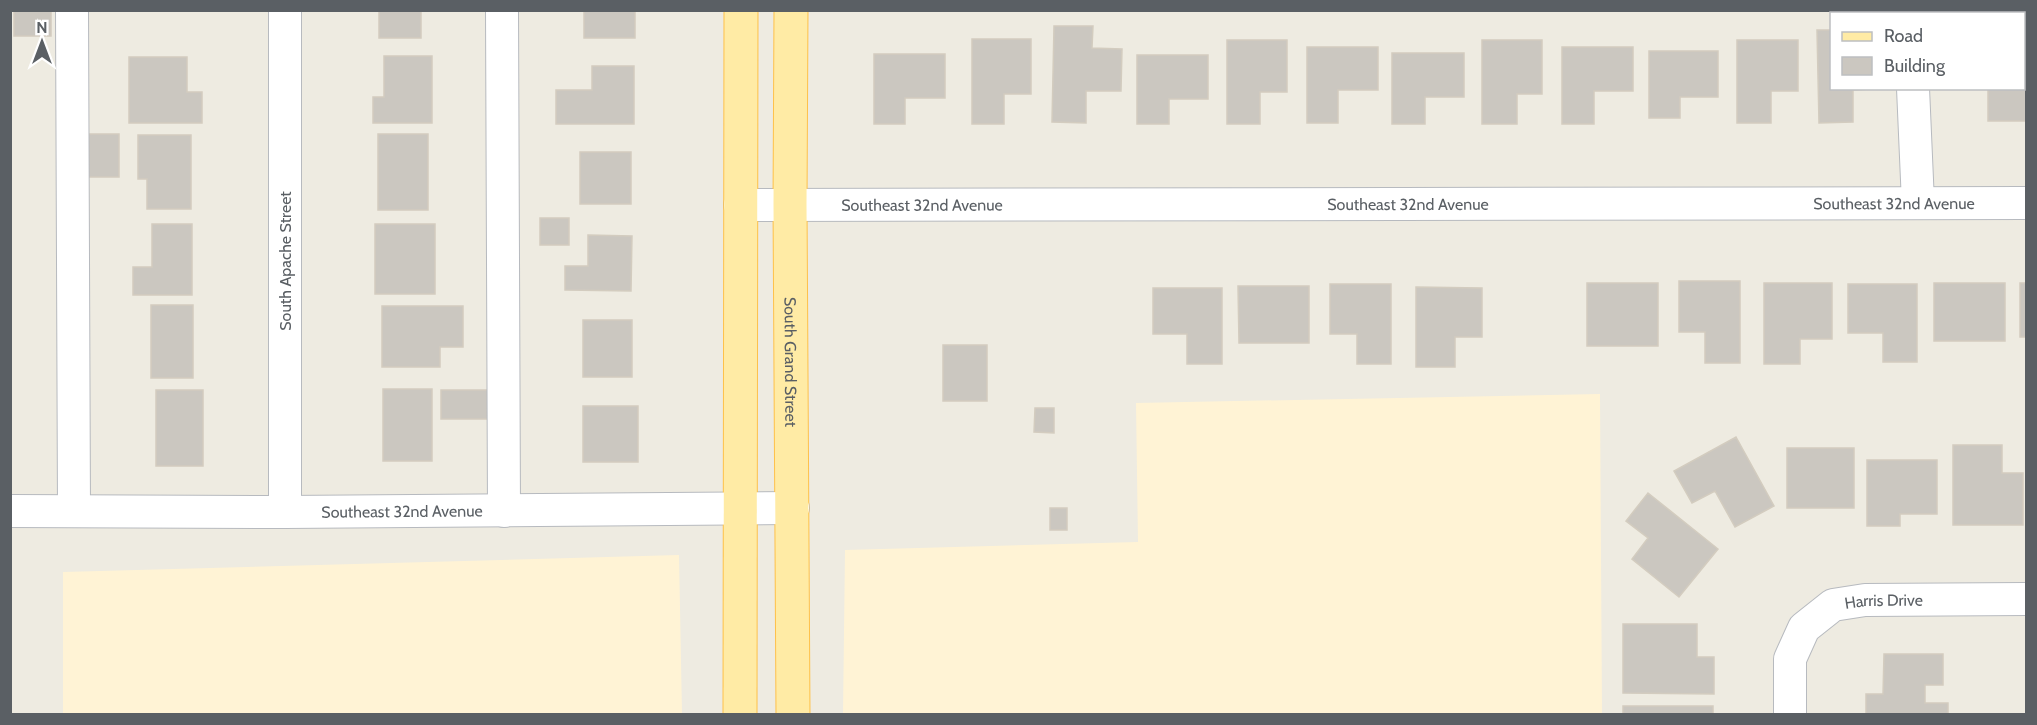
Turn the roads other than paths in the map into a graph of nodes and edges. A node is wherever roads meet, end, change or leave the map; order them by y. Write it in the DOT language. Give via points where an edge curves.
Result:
graph roads {
  1 [pos="72,10"];
  2 [pos="285,10"];
  3 [pos="502,10"];
  4 [pos="741,10"];
  5 [pos="791,10"];
  6 [pos="1913,90"];
  7 [pos="1918,203"];
  8 [pos="2026,203"];
  9 [pos="790,204"];
  10 [pos="740,205"];
  11 [pos="793,508"];
  12 [pos="740,509"];
  13 [pos="10,511"];
  14 [pos="504,511"];
  15 [pos="74,512"];
  16 [pos="285,512"];
  17 [pos="2026,599"];
  18 [pos="740,714"];
  19 [pos="793,714"];
  20 [pos="1790,714"];
  1 -- 15 [label="street"];
  2 -- 16 [label="street, South Apache Street"];
  3 -- 14 [label="street"];
  4 -- 10 [label="main road"];
  5 -- 9 [label="main road, South Grand Street"];
  6 -- 7 [label="street"];
  7 -- 8 [label="street, Southeast 32nd Avenue"];
  7 -- 9 [label="street, Southeast 32nd Avenue"];
  9 -- 10 [label="street, Southeast 32nd Avenue"];
  9 -- 11 [label="main road, South Grand Street"];
  10 -- 12 [label="main road"];
  11 -- 12 [label="street, Southeast 32nd Avenue"];
  11 -- 19 [label="main road, South Grand Street"];
  12 -- 14 [label="street, Southeast 32nd Avenue"];
  12 -- 18 [label="main road"];
  13 -- 15 [label="street, Southeast 32nd Avenue"];
  14 -- 16 [label="street, Southeast 32nd Avenue"];
  15 -- 16 [label="street, Southeast 32nd Avenue"];
  17 -- 20 [label="street, Harris Drive" via="1865,600 1833,605 1804,628 1790,659"];
}
